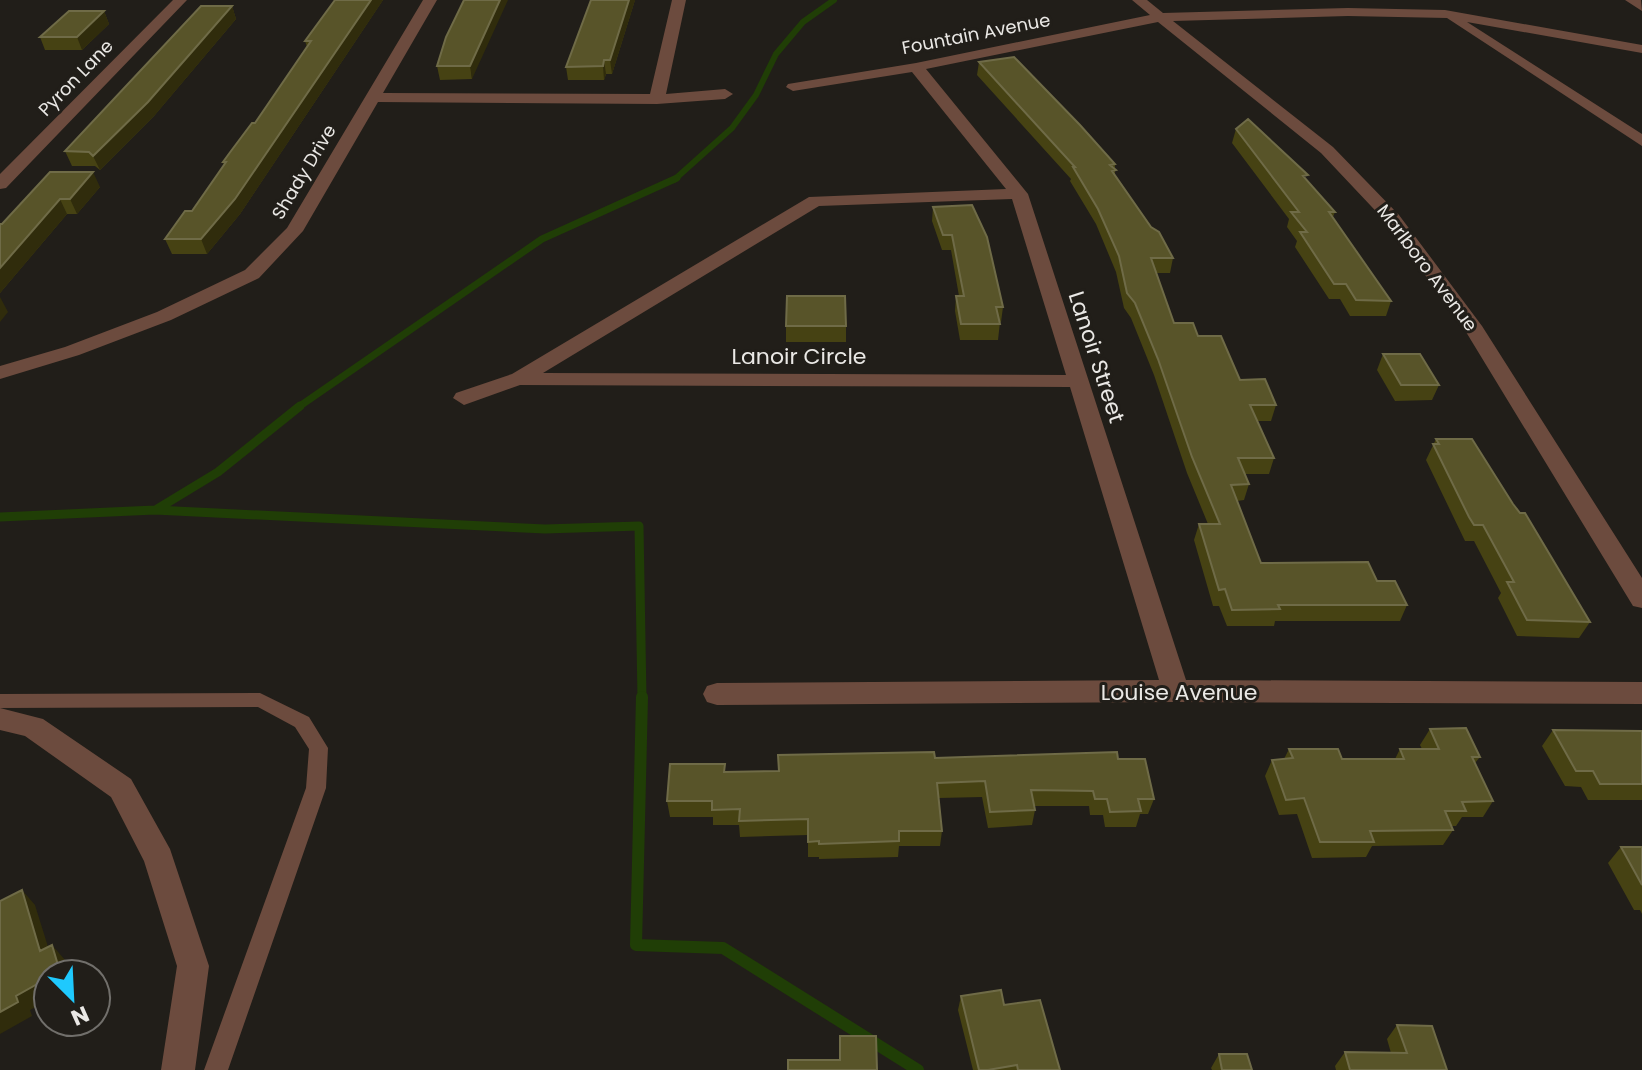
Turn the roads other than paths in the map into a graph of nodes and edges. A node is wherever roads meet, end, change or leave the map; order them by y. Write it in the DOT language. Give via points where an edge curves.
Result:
graph roads {
  1 [pos="180,0"];
  2 [pos="430,0"];
  3 [pos="679,0"];
  4 [pos="1139,0"];
  5 [pos="1420,0"];
  6 [pos="1632,0"];
  7 [pos="1642,7"];
  8 [pos="1445,14"];
  9 [pos="1161,17"];
  10 [pos="1642,49"];
  11 [pos="916,67"];
  12 [pos="793,87"];
  13 [pos="725,94"];
  14 [pos="373,97"];
  15 [pos="657,99"];
  16 [pos="1642,141"];
  17 [pos="0,184"];
  18 [pos="1019,194"];
  19 [pos="0,373"];
  20 [pos="518,379"];
  21 [pos="1080,381"];
  22 [pos="464,398"];
  23 [pos="1642,599"];
  24 [pos="1176,691"];
  25 [pos="1642,693"];
  26 [pos="717,694"];
  27 [pos="0,701"];
  28 [pos="0,719"];
  29 [pos="178,1070"];
  30 [pos="216,1070"];
  1 -- 17 [label="street, Pyron Lane"];
  2 -- 14 [label="street, Shady Drive"];
  3 -- 15 [label="street"];
  4 -- 9 [label="street, Marlboro Avenue"];
  5 -- 8 [label="street"];
  6 -- 7 [label="street"];
  8 -- 9 [label="street, Fountain Avenue"];
  8 -- 10 [label="street, Fountain Avenue"];
  8 -- 16 [label="street"];
  9 -- 11 [label="street, Fountain Avenue"];
  9 -- 23 [label="street, Marlboro Avenue" via="1327,150 1393,219 1472,326"];
  11 -- 12 [label="street, Fountain Avenue"];
  11 -- 18 [label="street, Lanoir Street"];
  13 -- 15 [label="street"];
  14 -- 15 [label="street"];
  14 -- 19 [label="street, Shady Drive" via="294,231 252,274 164,316"];
  18 -- 20 [label="street, Lanoir Circle" via="815,201"];
  18 -- 21 [label="street, Lanoir Street"];
  20 -- 21 [label="street, Lanoir Circle"];
  20 -- 22 [label="street, Lanoir Circle"];
  21 -- 24 [label="street, Lanoir Street"];
  24 -- 25 [label="street, Louise Avenue"];
  24 -- 26 [label="street, Louise Avenue"];
  27 -- 30 [label="lane" via="260,700 302,722 319,748 316,788"];
  28 -- 29 [label="street" via="33,727 121,788 159,859 193,966"];
}
